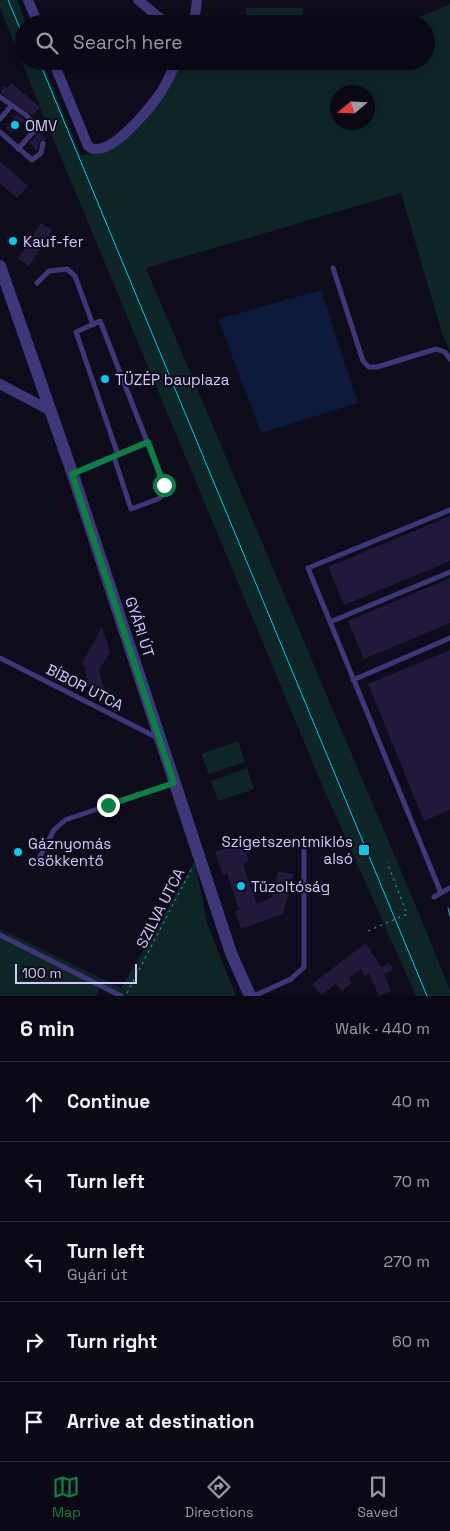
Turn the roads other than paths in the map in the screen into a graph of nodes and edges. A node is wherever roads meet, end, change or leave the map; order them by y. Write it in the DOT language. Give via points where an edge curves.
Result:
graph roads {
  1 [pos="28,0"];
  2 [pos="138,0"];
  3 [pos="197,0"];
  4 [pos="34,15"];
  5 [pos="156,15"];
  6 [pos="195,15"];
  7 [pos="57,70"];
  8 [pos="173,70"];
  9 [pos="0,97"];
  10 [pos="11,106"];
  11 [pos="0,118"];
  12 [pos="0,132"];
  13 [pos="41,148"];
  14 [pos="18,149"];
  15 [pos="0,266"];
  16 [pos="333,268"];
  17 [pos="38,283"];
  18 [pos="3,288"];
  19 [pos="93,324"];
  20 [pos="450,359"];
  21 [pos="0,384"];
  22 [pos="51,411"];
  23 [pos="148,442"];
  24 [pos="116,456"];
  25 [pos="72,474"];
  26 [pos="450,510"];
  27 [pos="450,572"];
  28 [pos="330,622"];
  29 [pos="450,638"];
  30 [pos="0,658"];
  31 [pos="353,680"];
  32 [pos="159,739"];
  33 [pos="174,783"];
  34 [pos="304,851"];
  35 [pos="37,862"];
  36 [pos="450,888"];
  37 [pos="441,893"];
  38 [pos="434,897"];
  39 [pos="0,935"];
  40 [pos="121,996"];
  41 [pos="252,996"];
  1 -- 4 [label="street"];
  2 -- 5 [label="street"];
  3 -- 6 [label="street"];
  7 -- 8 [label="street" via="88,146 95,149 109,145 129,130 160,94"];
  9 -- 10 [label="lane"];
  10 -- 11 [label="lane"];
  10 -- 14 [label="lane" via="36,126 32,136"];
  12 -- 14 [label="lane"];
  13 -- 14 [label="lane" via="32,160"];
  15 -- 18 [label="street, GYÁRI ÚT"];
  16 -- 20 [label="lane" via="363,361 369,366 378,367 436,349 445,352"];
  17 -- 19 [label="lane" via="49,271 67,269 75,276"];
  18 -- 22 [label="street, GYÁRI ÚT"];
  19 -- 23 [label="lane" via="100,321"];
  19 -- 24 [label="lane" via="76,332"];
  21 -- 22 [label="street"];
  22 -- 25 [label="street, GYÁRI ÚT"];
  23 -- 24 [label="lane"];
  23 -- 24 [label="lane" via="164,485 164,494 158,499 131,509"];
  24 -- 25 [label="lane"];
  25 -- 32 [label="street, GYÁRI ÚT"];
  26 -- 28 [label="lane" via="308,568"];
  27 -- 28 [label="lane"];
  28 -- 31 [label="lane"];
  29 -- 31 [label="lane"];
  30 -- 32 [label="lane, BÍBOR UTCA"];
  31 -- 37 [label="lane"];
  32 -- 33 [label="street, GYÁRI ÚT"];
  33 -- 35 [label="lane" via="65,820 54,830"];
  33 -- 41 [label="street, GYÁRI ÚT" via="231,953"];
  34 -- 41 [label="lane" via="304,967 291,979"];
  36 -- 37 [label="lane"];
  37 -- 38 [label="lane"];
  39 -- 40 [label="lane"];
}
